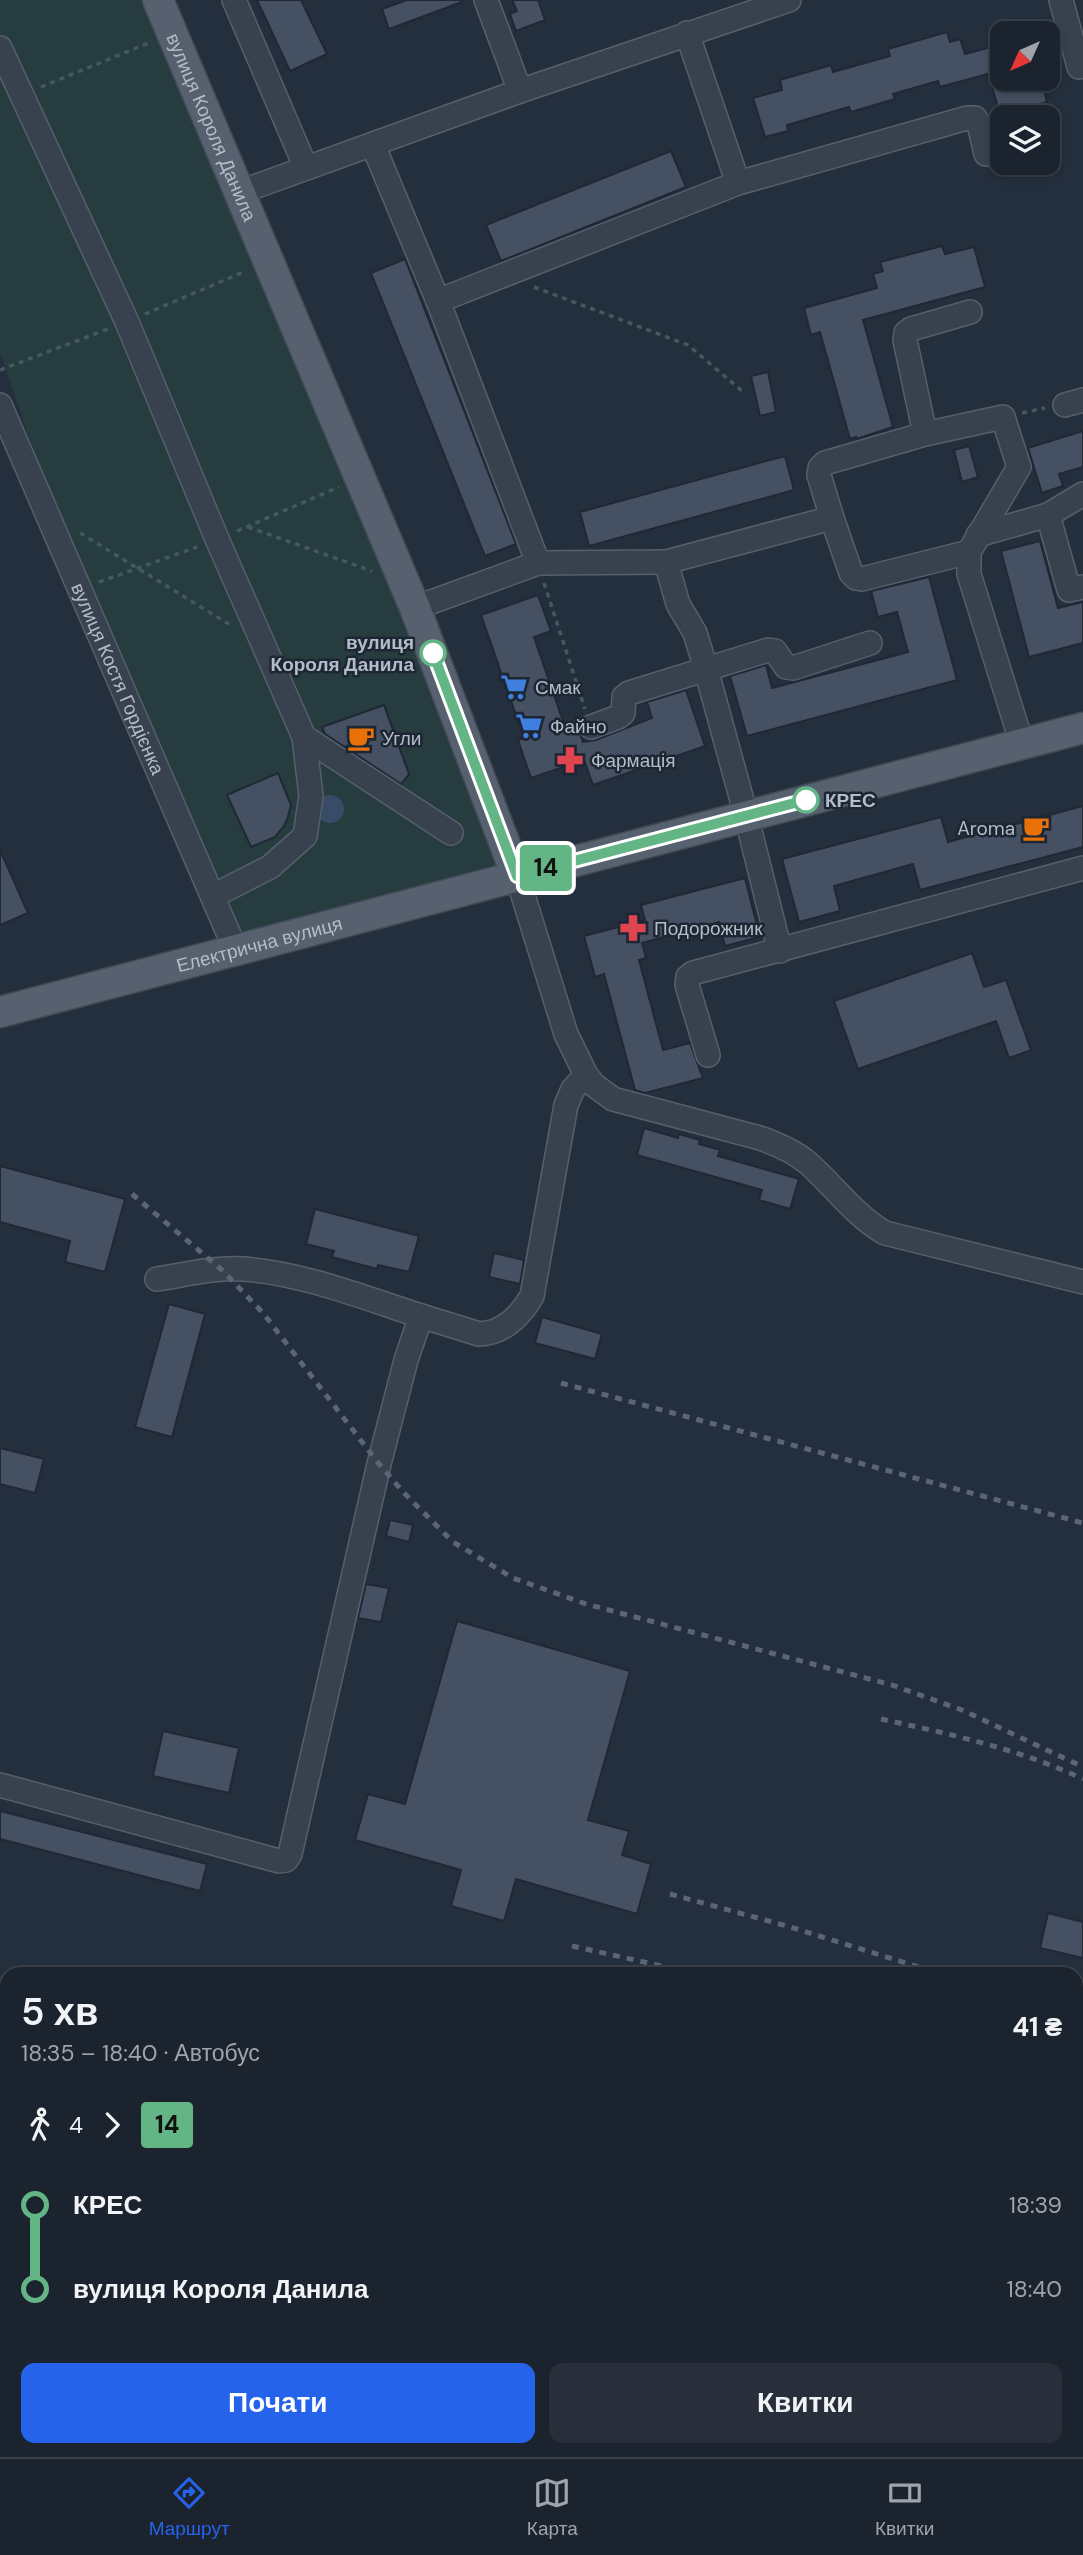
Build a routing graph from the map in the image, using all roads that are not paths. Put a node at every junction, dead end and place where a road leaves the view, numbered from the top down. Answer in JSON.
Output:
{"nodes":[{"id":1,"x":158,"y":0,"type":"edge"},
{"id":2,"x":234,"y":0,"type":"edge"},
{"id":3,"x":486,"y":0,"type":"edge"},
{"id":4,"x":789,"y":0,"type":"edge"},
{"id":5,"x":1061,"y":0,"type":"edge"},
{"id":6,"x":687,"y":33,"type":"junction"},
{"id":7,"x":0,"y":48,"type":"edge"},
{"id":8,"x":1082,"y":72,"type":"edge"},
{"id":9,"x":520,"y":91,"type":"junction"},
{"id":10,"x":373,"y":145,"type":"junction"},
{"id":11,"x":986,"y":154,"type":"dead end"},
{"id":12,"x":306,"y":168,"type":"junction"},
{"id":13,"x":738,"y":183,"type":"junction"},
{"id":14,"x":240,"y":192,"type":"junction"},
{"id":15,"x":438,"y":301,"type":"junction"},
{"id":16,"x":970,"y":312,"type":"dead end"},
{"id":17,"x":0,"y":405,"type":"edge"},
{"id":18,"x":925,"y":434,"type":"junction"},
{"id":19,"x":1083,"y":494,"type":"edge"},
{"id":20,"x":1048,"y":516,"type":"junction"},
{"id":21,"x":832,"y":517,"type":"junction"},
{"id":22,"x":974,"y":543,"type":"junction"},
{"id":23,"x":666,"y":562,"type":"junction"},
{"id":24,"x":538,"y":563,"type":"junction"},
{"id":25,"x":1083,"y":587,"type":"edge"},
{"id":26,"x":415,"y":608,"type":"junction"},
{"id":27,"x":870,"y":643,"type":"dead end"},
{"id":28,"x":706,"y":670,"type":"junction"},
{"id":29,"x":592,"y":727,"type":"road end"},
{"id":30,"x":1083,"y":728,"type":"edge"},
{"id":31,"x":304,"y":737,"type":"junction"},
{"id":32,"x":1022,"y":744,"type":"junction"},
{"id":33,"x":746,"y":816,"type":"junction"},
{"id":34,"x":450,"y":833,"type":"dead end"},
{"id":35,"x":1083,"y":868,"type":"edge"},
{"id":36,"x":517,"y":876,"type":"junction"},
{"id":37,"x":213,"y":896,"type":"junction"},
{"id":38,"x":236,"y":950,"type":"junction"},
{"id":39,"x":780,"y":951,"type":"junction"},
{"id":40,"x":0,"y":1012,"type":"edge"},
{"id":41,"x":708,"y":1055,"type":"dead end"},
{"id":42,"x":586,"y":1075,"type":"junction"},
{"id":43,"x":157,"y":1279,"type":"dead end"},
{"id":44,"x":1083,"y":1282,"type":"edge"},
{"id":45,"x":421,"y":1316,"type":"junction"},
{"id":46,"x":0,"y":1786,"type":"edge"}],
"edges":[{"from":1,"to":14,"type":"main road","name":"вулиця Короля Данила"},
{"from":2,"to":12,"type":"street"},
{"from":3,"to":9,"type":"street"},
{"from":4,"to":6,"type":"street"},
{"from":5,"to":8,"type":"street"},
{"from":6,"to":9,"type":"street"},
{"from":6,"to":13,"type":"street"},
{"from":7,"to":31,"type":"street"},
{"from":9,"to":10,"type":"street"},
{"from":10,"to":12,"type":"street"},
{"from":10,"to":15,"type":"street"},
{"from":11,"to":13,"type":"street"},
{"from":12,"to":14,"type":"street"},
{"from":13,"to":15,"type":"street"},
{"from":14,"to":26,"type":"main road","name":"вулиця Короля Данила"},
{"from":15,"to":24,"type":"street"},
{"from":16,"to":18,"type":"street"},
{"from":17,"to":37,"type":"street","name":"вулиця Костя Гордієнка"},
{"from":18,"to":21,"type":"street"},
{"from":18,"to":22,"type":"street"},
{"from":19,"to":20,"type":"street"},
{"from":20,"to":22,"type":"street"},
{"from":20,"to":25,"type":"street"},
{"from":21,"to":22,"type":"street"},
{"from":21,"to":23,"type":"street"},
{"from":22,"to":32,"type":"street"},
{"from":23,"to":24,"type":"street"},
{"from":23,"to":28,"type":"street"},
{"from":24,"to":26,"type":"street"},
{"from":26,"to":36,"type":"main road","name":"вулиця Короля Данила"},
{"from":27,"to":28,"type":"street"},
{"from":28,"to":29,"type":"street"},
{"from":28,"to":33,"type":"street"},
{"from":30,"to":32,"type":"main road","name":"Електрична вулиця"},
{"from":31,"to":34,"type":"street"},
{"from":31,"to":37,"type":"street"},
{"from":32,"to":33,"type":"main road","name":"Електрична вулиця"},
{"from":33,"to":36,"type":"main road","name":"Електрична вулиця"},
{"from":33,"to":39,"type":"street"},
{"from":35,"to":39,"type":"street"},
{"from":36,"to":38,"type":"main road","name":"Електрична вулиця"},
{"from":36,"to":42,"type":"street"},
{"from":37,"to":38,"type":"street","name":"вулиця Костя Гордієнка"},
{"from":38,"to":40,"type":"main road","name":"Електрична вулиця"},
{"from":39,"to":41,"type":"street"},
{"from":42,"to":44,"type":"street"},
{"from":42,"to":45,"type":"street"},
{"from":43,"to":45,"type":"street"},
{"from":45,"to":46,"type":"street"}]}
